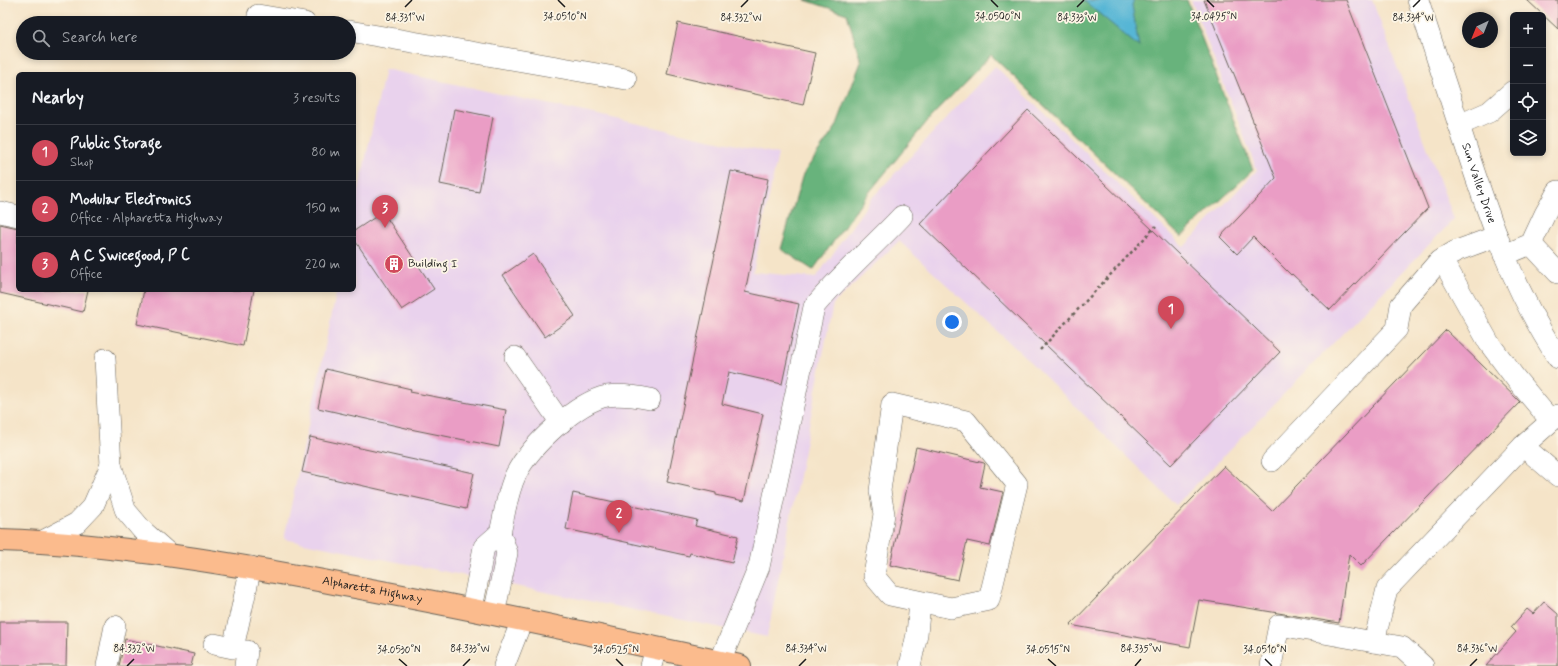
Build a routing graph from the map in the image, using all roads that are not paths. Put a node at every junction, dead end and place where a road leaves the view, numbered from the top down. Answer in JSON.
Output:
{"nodes":[{"id":1,"x":1418,"y":0,"type":"edge"},
{"id":2,"x":258,"y":15,"type":"dead end"},
{"id":3,"x":264,"y":16,"type":"edge"},
{"id":4,"x":356,"y":32,"type":"edge"},
{"id":5,"x":626,"y":79,"type":"dead end"},
{"id":6,"x":1510,"y":93,"type":"edge"},
{"id":7,"x":1459,"y":125,"type":"junction"},
{"id":8,"x":1558,"y":191,"type":"edge"},
{"id":9,"x":0,"y":212,"type":"edge"},
{"id":10,"x":16,"y":216,"type":"edge"},
{"id":11,"x":902,"y":216,"type":"dead end"},
{"id":12,"x":1551,"y":220,"type":"edge"},
{"id":13,"x":1531,"y":244,"type":"junction"},
{"id":14,"x":1501,"y":246,"type":"junction"},
{"id":15,"x":1442,"y":259,"type":"junction"},
{"id":16,"x":1558,"y":273,"type":"edge"},
{"id":17,"x":515,"y":356,"type":"dead end"},
{"id":18,"x":1558,"y":358,"type":"edge"},
{"id":19,"x":105,"y":359,"type":"dead end"},
{"id":20,"x":650,"y":399,"type":"dead end"},
{"id":21,"x":1555,"y":418,"type":"edge"},
{"id":22,"x":560,"y":423,"type":"junction"},
{"id":23,"x":1524,"y":446,"type":"junction"},
{"id":24,"x":1272,"y":461,"type":"dead end"},
{"id":25,"x":111,"y":465,"type":"junction"},
{"id":26,"x":1558,"y":476,"type":"edge"},
{"id":27,"x":500,"y":533,"type":"junction"},
{"id":28,"x":0,"y":540,"type":"edge"},
{"id":29,"x":41,"y":542,"type":"junction"},
{"id":30,"x":169,"y":554,"type":"junction"},
{"id":31,"x":251,"y":567,"type":"junction"},
{"id":32,"x":920,"y":602,"type":"junction"},
{"id":33,"x":472,"y":610,"type":"junction"},
{"id":34,"x":494,"y":614,"type":"junction"},
{"id":35,"x":522,"y":620,"type":"junction"},
{"id":36,"x":116,"y":626,"type":"dead end"},
{"id":37,"x":1374,"y":642,"type":"junction"},
{"id":38,"x":214,"y":644,"type":"dead end"},
{"id":39,"x":653,"y":657,"type":"edge"},
{"id":40,"x":730,"y":664,"type":"edge"},
{"id":41,"x":108,"y":666,"type":"edge"},
{"id":42,"x":504,"y":666,"type":"edge"},
{"id":43,"x":910,"y":666,"type":"edge"},
{"id":44,"x":1271,"y":666,"type":"edge"},
{"id":45,"x":1423,"y":666,"type":"edge"}],
"edges":[{"from":1,"to":7,"type":"street","name":"Sun Valley Drive"},
{"from":2,"to":3,"type":"street"},
{"from":4,"to":5,"type":"street"},
{"from":6,"to":7,"type":"street"},
{"from":7,"to":14,"type":"street","name":"Sun Valley Drive"},
{"from":8,"to":12,"type":"street"},
{"from":9,"to":10,"type":"street"},
{"from":11,"to":40,"type":"street"},
{"from":12,"to":13,"type":"street"},
{"from":13,"to":14,"type":"street"},
{"from":13,"to":16,"type":"street"},
{"from":14,"to":15,"type":"street"},
{"from":14,"to":18,"type":"street","name":"Sun Valley Drive"},
{"from":15,"to":21,"type":"street"},
{"from":15,"to":24,"type":"street"},
{"from":17,"to":22,"type":"street"},
{"from":19,"to":25,"type":"street"},
{"from":20,"to":22,"type":"street"},
{"from":21,"to":23,"type":"street"},
{"from":22,"to":27,"type":"street"},
{"from":23,"to":26,"type":"street"},
{"from":23,"to":37,"type":"street"},
{"from":25,"to":29,"type":"street"},
{"from":25,"to":30,"type":"street"},
{"from":27,"to":33,"type":"street"},
{"from":27,"to":34,"type":"street"},
{"from":28,"to":29,"type":"highway","name":"Alpharetta Highway"},
{"from":29,"to":30,"type":"highway","name":"Alpharetta Highway"},
{"from":30,"to":31,"type":"highway","name":"Alpharetta Highway"},
{"from":31,"to":33,"type":"highway","name":"Alpharetta Highway"},
{"from":31,"to":38,"type":"street"},
{"from":32,"to":32,"type":"street"},
{"from":32,"to":43,"type":"street"},
{"from":33,"to":34,"type":"highway","name":"Alpharetta Highway"},
{"from":34,"to":35,"type":"highway","name":"Alpharetta Highway"},
{"from":35,"to":39,"type":"highway","name":"Alpharetta Highway"},
{"from":35,"to":42,"type":"street"},
{"from":36,"to":41,"type":"street"},
{"from":37,"to":44,"type":"street"},
{"from":37,"to":45,"type":"street"},
{"from":39,"to":40,"type":"highway","name":"Alpharetta Highway"}]}
